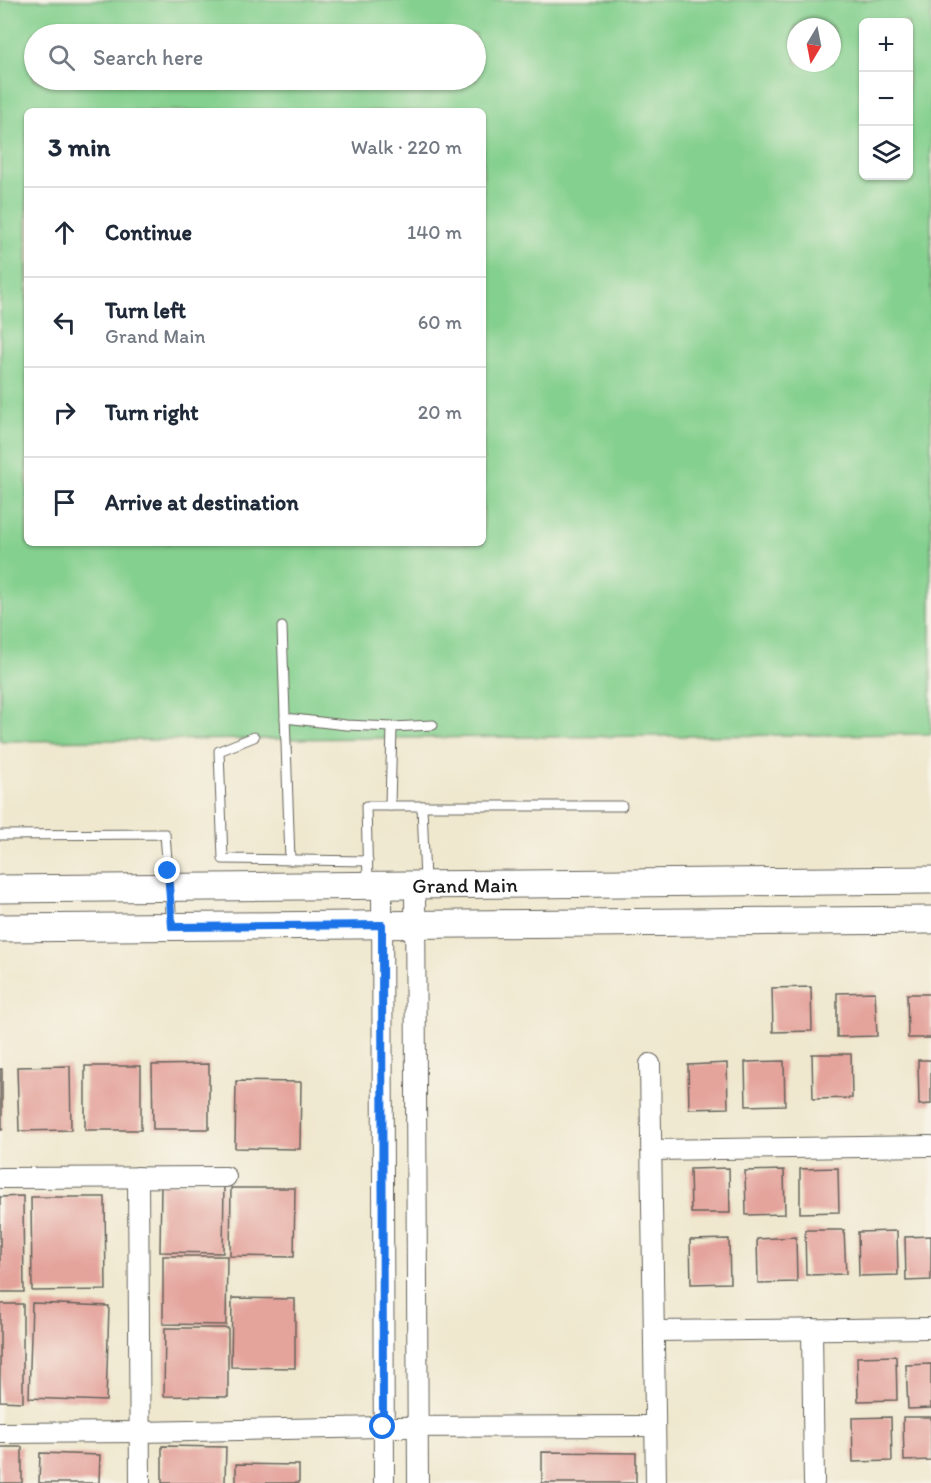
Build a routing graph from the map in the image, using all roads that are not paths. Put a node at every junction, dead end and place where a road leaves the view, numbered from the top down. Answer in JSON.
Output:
{"nodes":[{"id":1,"x":282,"y":627,"type":"dead end"},
{"id":2,"x":285,"y":718,"type":"junction"},
{"id":3,"x":433,"y":724,"type":"dead end"},
{"id":4,"x":392,"y":727,"type":"junction"},
{"id":5,"x":254,"y":737,"type":"dead end"},
{"id":6,"x":390,"y":806,"type":"junction"},
{"id":7,"x":422,"y":806,"type":"junction"},
{"id":8,"x":622,"y":806,"type":"dead end"},
{"id":9,"x":0,"y":835,"type":"edge"},
{"id":10,"x":290,"y":860,"type":"junction"},
{"id":11,"x":373,"y":877,"type":"junction"},
{"id":12,"x":931,"y":880,"type":"edge"},
{"id":13,"x":420,"y":886,"type":"junction"},
{"id":14,"x":169,"y":887,"type":"junction"},
{"id":15,"x":0,"y":889,"type":"edge"},
{"id":16,"x":931,"y":920,"type":"edge"},
{"id":17,"x":415,"y":924,"type":"junction"},
{"id":18,"x":382,"y":925,"type":"junction"},
{"id":19,"x":172,"y":927,"type":"junction"},
{"id":20,"x":0,"y":928,"type":"edge"},
{"id":21,"x":382,"y":1050,"type":"junction"},
{"id":22,"x":416,"y":1050,"type":"junction"},
{"id":23,"x":650,"y":1064,"type":"dead end"},
{"id":24,"x":931,"y":1146,"type":"edge"},
{"id":25,"x":652,"y":1150,"type":"junction"},
{"id":26,"x":138,"y":1177,"type":"junction"},
{"id":27,"x":226,"y":1177,"type":"dead end"},
{"id":28,"x":0,"y":1178,"type":"edge"},
{"id":29,"x":931,"y":1328,"type":"edge"},
{"id":30,"x":812,"y":1329,"type":"junction"},
{"id":31,"x":654,"y":1331,"type":"junction"},
{"id":32,"x":655,"y":1426,"type":"junction"},
{"id":33,"x":383,"y":1427,"type":"junction"},
{"id":34,"x":418,"y":1427,"type":"junction"},
{"id":35,"x":140,"y":1432,"type":"junction"},
{"id":36,"x":0,"y":1433,"type":"edge"},
{"id":37,"x":140,"y":1483,"type":"edge"},
{"id":38,"x":384,"y":1483,"type":"edge"},
{"id":39,"x":418,"y":1483,"type":"edge"},
{"id":40,"x":656,"y":1483,"type":"edge"},
{"id":41,"x":814,"y":1483,"type":"edge"}],
"edges":[{"from":1,"to":2,"type":"lane"},
{"from":2,"to":4,"type":"lane"},
{"from":2,"to":10,"type":"lane"},
{"from":3,"to":4,"type":"lane"},
{"from":4,"to":6,"type":"lane"},
{"from":5,"to":10,"type":"lane"},
{"from":6,"to":7,"type":"lane"},
{"from":6,"to":11,"type":"lane"},
{"from":7,"to":8,"type":"lane"},
{"from":7,"to":13,"type":"lane"},
{"from":9,"to":14,"type":"lane"},
{"from":10,"to":11,"type":"lane"},
{"from":11,"to":13,"type":"street","name":"Grand Main"},
{"from":11,"to":14,"type":"street","name":"Grand Main"},
{"from":11,"to":18,"type":"street"},
{"from":12,"to":13,"type":"street","name":"Grand Main"},
{"from":13,"to":17,"type":"street"},
{"from":14,"to":15,"type":"street","name":"Grand Main"},
{"from":14,"to":19,"type":"lane"},
{"from":16,"to":17,"type":"street","name":"Grand Main"},
{"from":17,"to":18,"type":"street","name":"Grand Main"},
{"from":17,"to":22,"type":"street"},
{"from":18,"to":19,"type":"street","name":"Grand Main"},
{"from":18,"to":21,"type":"street"},
{"from":19,"to":20,"type":"street","name":"Grand Main"},
{"from":21,"to":22,"type":"street"},
{"from":21,"to":33,"type":"street"},
{"from":22,"to":34,"type":"street"},
{"from":23,"to":25,"type":"street"},
{"from":24,"to":25,"type":"street"},
{"from":25,"to":31,"type":"street"},
{"from":26,"to":27,"type":"street"},
{"from":26,"to":28,"type":"street"},
{"from":26,"to":35,"type":"street"},
{"from":29,"to":30,"type":"street"},
{"from":30,"to":31,"type":"street"},
{"from":30,"to":41,"type":"street"},
{"from":31,"to":32,"type":"street"},
{"from":32,"to":34,"type":"street"},
{"from":32,"to":40,"type":"street"},
{"from":33,"to":34,"type":"street"},
{"from":33,"to":35,"type":"street"},
{"from":33,"to":38,"type":"street"},
{"from":34,"to":39,"type":"street"},
{"from":35,"to":36,"type":"street"},
{"from":35,"to":37,"type":"street"}]}
